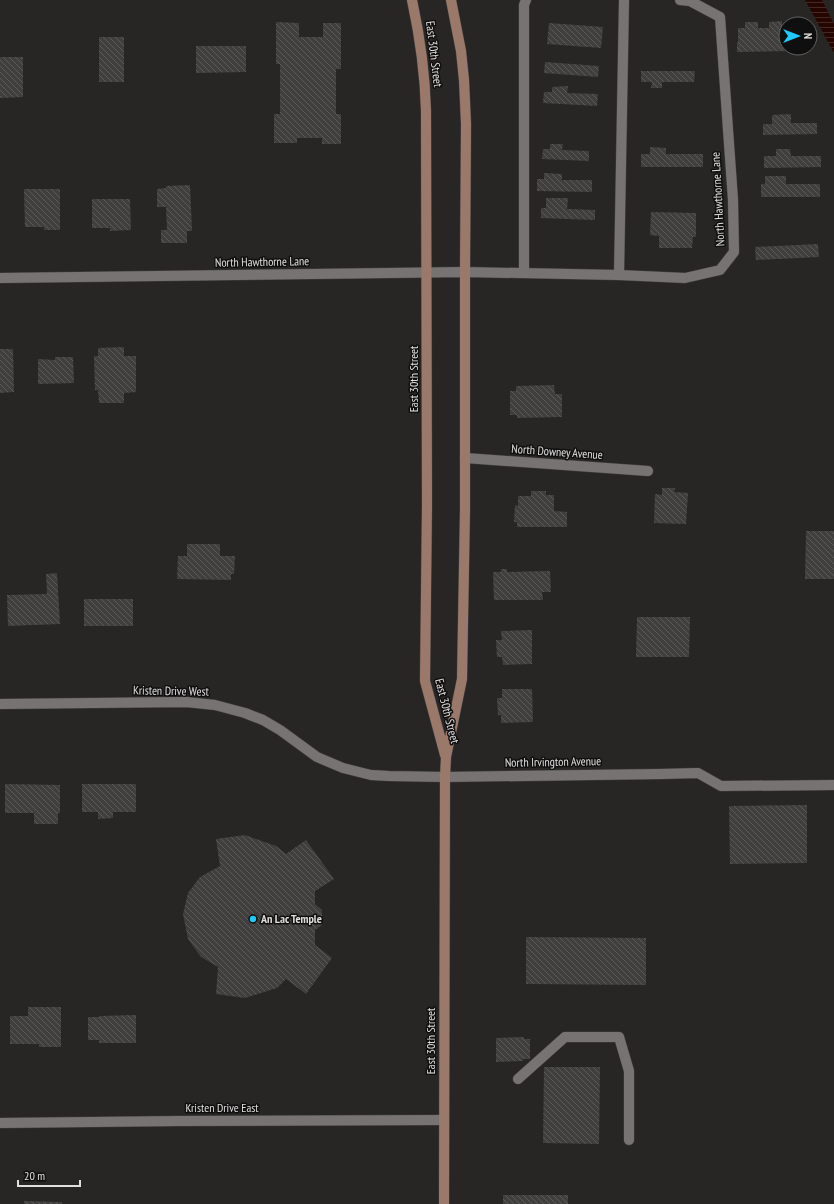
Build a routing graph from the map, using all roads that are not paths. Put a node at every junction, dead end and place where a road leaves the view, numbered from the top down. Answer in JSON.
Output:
{"nodes":[{"id":1,"x":412,"y":0,"type":"edge"},
{"id":2,"x":451,"y":0,"type":"edge"},
{"id":3,"x":526,"y":0,"type":"edge"},
{"id":4,"x":624,"y":0,"type":"edge"},
{"id":5,"x":680,"y":0,"type":"edge"},
{"id":6,"x":464,"y":272,"type":"junction"},
{"id":7,"x":427,"y":273,"type":"junction"},
{"id":8,"x":524,"y":273,"type":"junction"},
{"id":9,"x":619,"y":275,"type":"junction"},
{"id":10,"x":0,"y":278,"type":"edge"},
{"id":11,"x":464,"y":458,"type":"junction"},
{"id":12,"x":648,"y":471,"type":"dead end"},
{"id":13,"x":0,"y":704,"type":"edge"},
{"id":14,"x":446,"y":757,"type":"junction"},
{"id":15,"x":445,"y":777,"type":"junction"},
{"id":16,"x":834,"y":785,"type":"edge"},
{"id":17,"x":518,"y":1079,"type":"dead end"},
{"id":18,"x":444,"y":1120,"type":"junction"},
{"id":19,"x":0,"y":1123,"type":"edge"},
{"id":20,"x":629,"y":1140,"type":"dead end"},
{"id":21,"x":444,"y":1204,"type":"edge"}],
"edges":[{"from":1,"to":7,"type":"main road","name":"East 30th Street"},
{"from":2,"to":6,"type":"main road","name":"East 30th Street"},
{"from":3,"to":8,"type":"street"},
{"from":4,"to":9,"type":"street"},
{"from":5,"to":9,"type":"street","name":"North Hawthorne Lane"},
{"from":6,"to":7,"type":"street","name":"North Hawthorne Lane"},
{"from":6,"to":8,"type":"street","name":"North Hawthorne Lane"},
{"from":6,"to":11,"type":"main road","name":"East 30th Street"},
{"from":7,"to":10,"type":"street","name":"North Hawthorne Lane"},
{"from":7,"to":14,"type":"main road","name":"East 30th Street"},
{"from":8,"to":9,"type":"street","name":"North Hawthorne Lane"},
{"from":11,"to":12,"type":"street","name":"North Downey Avenue"},
{"from":11,"to":14,"type":"main road","name":"East 30th Street"},
{"from":13,"to":15,"type":"street","name":"Kristen Drive West"},
{"from":14,"to":15,"type":"main road","name":"East 30th Street"},
{"from":15,"to":16,"type":"street","name":"North Irvington Avenue"},
{"from":15,"to":18,"type":"main road","name":"East 30th Street"},
{"from":17,"to":20,"type":"street"},
{"from":18,"to":19,"type":"street","name":"Kristen Drive East"},
{"from":18,"to":21,"type":"main road","name":"East 30th Street"}]}
